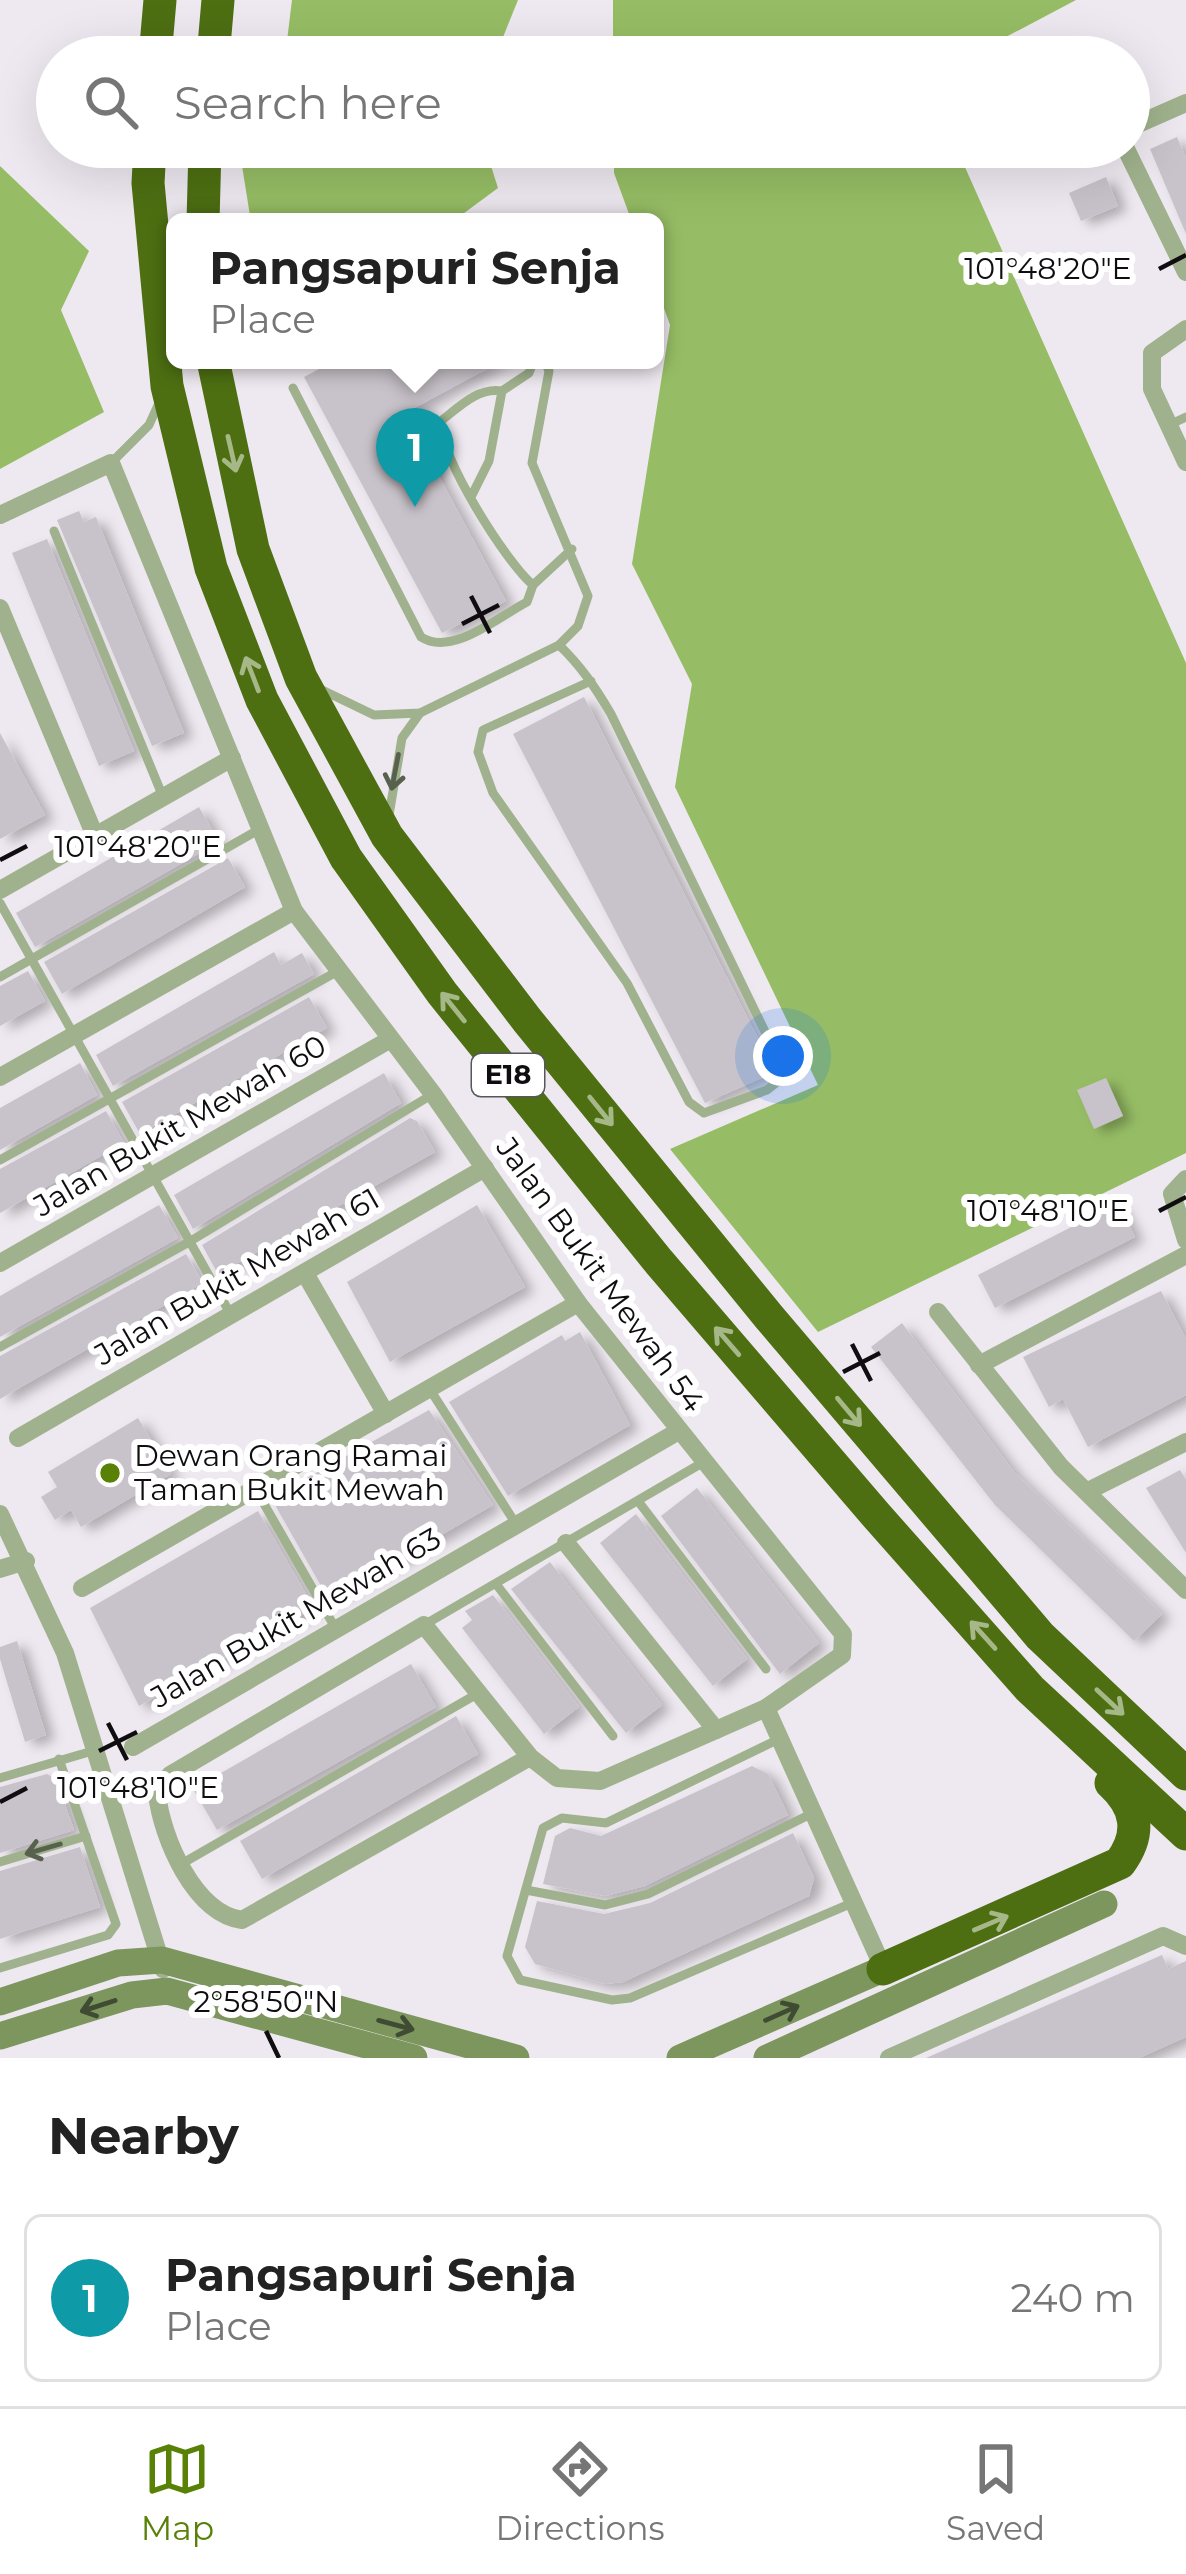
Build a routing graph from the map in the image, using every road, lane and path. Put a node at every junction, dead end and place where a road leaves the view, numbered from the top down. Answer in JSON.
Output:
{"nodes":[{"id":1,"x":160,"y":0,"type":"edge"},
{"id":2,"x":218,"y":0,"type":"edge"},
{"id":3,"x":157,"y":36,"type":"edge"},
{"id":4,"x":215,"y":36,"type":"edge"},
{"id":5,"x":1186,"y":104,"type":"edge"},
{"id":6,"x":1150,"y":119,"type":"edge"},
{"id":7,"x":149,"y":168,"type":"edge"},
{"id":8,"x":204,"y":168,"type":"edge"},
{"id":9,"x":1135,"y":168,"type":"edge"},
{"id":10,"x":203,"y":213,"type":"edge"},
{"id":11,"x":1186,"y":272,"type":"edge"},
{"id":12,"x":1186,"y":329,"type":"edge"},
{"id":13,"x":215,"y":369,"type":"edge"},
{"id":14,"x":531,"y":369,"type":"edge"},
{"id":15,"x":548,"y":369,"type":"edge"},
{"id":16,"x":167,"y":386,"type":"junction"},
{"id":17,"x":293,"y":388,"type":"dead end"},
{"id":18,"x":502,"y":391,"type":"junction"},
{"id":19,"x":1178,"y":421,"type":"edge"},
{"id":20,"x":1186,"y":462,"type":"edge"},
{"id":21,"x":111,"y":463,"type":"junction"},
{"id":22,"x":472,"y":495,"type":"junction"},
{"id":23,"x":0,"y":515,"type":"edge"},
{"id":24,"x":54,"y":531,"type":"dead end"},
{"id":25,"x":572,"y":549,"type":"junction"},
{"id":26,"x":533,"y":585,"type":"junction"},
{"id":27,"x":0,"y":608,"type":"edge"},
{"id":28,"x":559,"y":645,"type":"junction"},
{"id":29,"x":301,"y":677,"type":"junction"},
{"id":30,"x":591,"y":681,"type":"junction"},
{"id":31,"x":420,"y":713,"type":"junction"},
{"id":32,"x":232,"y":758,"type":"junction"},
{"id":33,"x":163,"y":797,"type":"junction"},
{"id":34,"x":260,"y":829,"type":"junction"},
{"id":35,"x":95,"y":836,"type":"junction"},
{"id":36,"x":387,"y":836,"type":"junction"},
{"id":37,"x":0,"y":890,"type":"edge"},
{"id":38,"x":0,"y":903,"type":"edge"},
{"id":39,"x":294,"y":910,"type":"junction"},
{"id":40,"x":32,"y":959,"type":"junction"},
{"id":41,"x":338,"y":970,"type":"junction"},
{"id":42,"x":0,"y":977,"type":"edge"},
{"id":43,"x":75,"y":1033,"type":"junction"},
{"id":44,"x":389,"y":1040,"type":"junction"},
{"id":45,"x":0,"y":1076,"type":"edge"},
{"id":46,"x":433,"y":1094,"type":"junction"},
{"id":47,"x":112,"y":1099,"type":"junction"},
{"id":48,"x":0,"y":1160,"type":"edge"},
{"id":49,"x":484,"y":1168,"type":"junction"},
{"id":50,"x":154,"y":1176,"type":"junction"},
{"id":51,"x":1186,"y":1178,"type":"edge"},
{"id":52,"x":1186,"y":1240,"type":"edge"},
{"id":53,"x":189,"y":1242,"type":"junction"},
{"id":54,"x":1186,"y":1255,"type":"edge"},
{"id":55,"x":0,"y":1263,"type":"edge"},
{"id":56,"x":306,"y":1275,"type":"junction"},
{"id":57,"x":578,"y":1303,"type":"junction"},
{"id":58,"x":938,"y":1312,"type":"dead end"},
{"id":59,"x":231,"y":1315,"type":"junction"},
{"id":60,"x":0,"y":1346,"type":"edge"},
{"id":61,"x":979,"y":1365,"type":"junction"},
{"id":62,"x":429,"y":1388,"type":"junction"},
{"id":63,"x":386,"y":1414,"type":"junction"},
{"id":64,"x":677,"y":1432,"type":"junction"},
{"id":65,"x":18,"y":1438,"type":"dead end"},
{"id":66,"x":1186,"y":1442,"type":"edge"},
{"id":67,"x":702,"y":1463,"type":"junction"},
{"id":68,"x":255,"y":1489,"type":"junction"},
{"id":69,"x":1088,"y":1492,"type":"junction"},
{"id":70,"x":638,"y":1501,"type":"junction"},
{"id":71,"x":0,"y":1514,"type":"edge"},
{"id":72,"x":516,"y":1524,"type":"junction"},
{"id":73,"x":566,"y":1543,"type":"junction"},
{"id":74,"x":26,"y":1561,"type":"junction"},
{"id":75,"x":0,"y":1569,"type":"edge"},
{"id":76,"x":496,"y":1584,"type":"junction"},
{"id":77,"x":82,"y":1588,"type":"dead end"},
{"id":78,"x":1186,"y":1590,"type":"edge"},
{"id":79,"x":424,"y":1625,"type":"junction"},
{"id":80,"x":337,"y":1631,"type":"junction"},
{"id":81,"x":766,"y":1669,"type":"dead end"},
{"id":82,"x":1030,"y":1689,"type":"junction"},
{"id":83,"x":477,"y":1694,"type":"junction"},
{"id":84,"x":766,"y":1708,"type":"junction"},
{"id":85,"x":716,"y":1730,"type":"junction"},
{"id":86,"x":613,"y":1736,"type":"dead end"},
{"id":87,"x":779,"y":1739,"type":"junction"},
{"id":88,"x":133,"y":1747,"type":"dead end"},
{"id":89,"x":96,"y":1750,"type":"junction"},
{"id":90,"x":530,"y":1757,"type":"junction"},
{"id":91,"x":59,"y":1760,"type":"junction"},
{"id":92,"x":1186,"y":1774,"type":"edge"},
{"id":93,"x":0,"y":1778,"type":"edge"},
{"id":94,"x":813,"y":1814,"type":"junction"},
{"id":95,"x":1186,"y":1834,"type":"edge"},
{"id":96,"x":86,"y":1836,"type":"junction"},
{"id":97,"x":0,"y":1862,"type":"edge"},
{"id":98,"x":183,"y":1863,"type":"junction"},
{"id":99,"x":526,"y":1890,"type":"junction"},
{"id":100,"x":852,"y":1903,"type":"junction"},
{"id":101,"x":1104,"y":1904,"type":"dead end"},
{"id":102,"x":1186,"y":1946,"type":"edge"},
{"id":103,"x":162,"y":1960,"type":"junction"},
{"id":104,"x":0,"y":1968,"type":"edge"},
{"id":105,"x":890,"y":1984,"type":"junction"},
{"id":106,"x":167,"y":1991,"type":"junction"},
{"id":107,"x":0,"y":2002,"type":"edge"},
{"id":108,"x":0,"y":2036,"type":"edge"},
{"id":109,"x":931,"y":2049,"type":"edge"},
{"id":110,"x":414,"y":2058,"type":"edge"},
{"id":111,"x":516,"y":2058,"type":"edge"},
{"id":112,"x":680,"y":2058,"type":"edge"},
{"id":113,"x":767,"y":2058,"type":"edge"},
{"id":114,"x":889,"y":2058,"type":"edge"}],
"edges":[{"from":1,"to":3,"type":"highway"},
{"from":2,"to":4,"type":"highway"},
{"from":5,"to":6,"type":"street"},
{"from":7,"to":16,"type":"highway","number":"E18"},
{"from":8,"to":10,"type":"highway"},
{"from":9,"to":11,"type":"street"},
{"from":12,"to":19,"type":"street"},
{"from":13,"to":29,"type":"highway","number":"E18","one_way":true},
{"from":14,"to":18,"type":"lane"},
{"from":15,"to":25,"type":"lane"},
{"from":16,"to":21,"type":"lane"},
{"from":82,"to":16,"type":"highway","number":"E18","one_way":true},
{"from":17,"to":26,"type":"lane"},
{"from":18,"to":22,"type":"lane"},
{"from":18,"to":22,"type":"lane"},
{"from":19,"to":20,"type":"street"},
{"from":21,"to":23,"type":"street"},
{"from":21,"to":32,"type":"street","name":"Jalan Bukit Mewah 54"},
{"from":22,"to":26,"type":"lane"},
{"from":24,"to":33,"type":"lane"},
{"from":25,"to":26,"type":"lane"},
{"from":25,"to":28,"type":"lane"},
{"from":27,"to":35,"type":"street"},
{"from":28,"to":30,"type":"lane"},
{"from":28,"to":31,"type":"lane"},
{"from":29,"to":31,"type":"lane"},
{"from":29,"to":36,"type":"highway","number":"E18"},
{"from":30,"to":30,"type":"lane"},
{"from":31,"to":36,"type":"lane","one_way":true},
{"from":32,"to":33,"type":"street"},
{"from":32,"to":34,"type":"street","name":"Jalan Bukit Mewah 54"},
{"from":33,"to":35,"type":"street"},
{"from":34,"to":39,"type":"street","name":"Jalan Bukit Mewah 54"},
{"from":34,"to":40,"type":"lane"},
{"from":35,"to":37,"type":"street"},
{"from":36,"to":92,"type":"highway","number":"E18","one_way":true},
{"from":38,"to":40,"type":"lane"},
{"from":39,"to":41,"type":"street","name":"Jalan Bukit Mewah 54"},
{"from":39,"to":43,"type":"street"},
{"from":40,"to":42,"type":"lane"},
{"from":40,"to":43,"type":"lane"},
{"from":41,"to":44,"type":"street","name":"Jalan Bukit Mewah 54"},
{"from":41,"to":47,"type":"lane"},
{"from":43,"to":45,"type":"street"},
{"from":43,"to":47,"type":"lane"},
{"from":44,"to":46,"type":"street","name":"Jalan Bukit Mewah 54"},
{"from":44,"to":50,"type":"street","name":"Jalan Bukit Mewah 60"},
{"from":46,"to":49,"type":"street","name":"Jalan Bukit Mewah 54"},
{"from":46,"to":53,"type":"lane"},
{"from":47,"to":48,"type":"lane"},
{"from":47,"to":50,"type":"lane"},
{"from":49,"to":56,"type":"street","name":"Jalan Bukit Mewah 61"},
{"from":49,"to":57,"type":"street","name":"Jalan Bukit Mewah 54"},
{"from":50,"to":53,"type":"lane"},
{"from":50,"to":55,"type":"street","name":"Jalan Bukit Mewah 60"},
{"from":51,"to":52,"type":"street"},
{"from":53,"to":59,"type":"lane"},
{"from":53,"to":60,"type":"lane"},
{"from":54,"to":61,"type":"street"},
{"from":56,"to":59,"type":"street","name":"Jalan Bukit Mewah 61"},
{"from":56,"to":63,"type":"street"},
{"from":57,"to":62,"type":"street"},
{"from":57,"to":64,"type":"street","name":"Jalan Bukit Mewah 54"},
{"from":58,"to":61,"type":"street"},
{"from":59,"to":65,"type":"street","name":"Jalan Bukit Mewah 61"},
{"from":61,"to":69,"type":"street"},
{"from":62,"to":63,"type":"street"},
{"from":62,"to":72,"type":"lane"},
{"from":63,"to":68,"type":"street"},
{"from":64,"to":67,"type":"street","name":"Jalan Bukit Mewah 54"},
{"from":64,"to":72,"type":"street","name":"Jalan Bukit Mewah 63"},
{"from":66,"to":69,"type":"street"},
{"from":67,"to":70,"type":"lane"},
{"from":67,"to":84,"type":"street","name":"Jalan Bukit Mewah 54"},
{"from":68,"to":77,"type":"street"},
{"from":68,"to":80,"type":"lane"},
{"from":69,"to":78,"type":"street"},
{"from":70,"to":73,"type":"lane"},
{"from":70,"to":81,"type":"lane"},
{"from":71,"to":74,"type":"street"},
{"from":72,"to":80,"type":"street","name":"Jalan Bukit Mewah 63"},
{"from":73,"to":76,"type":"lane"},
{"from":73,"to":85,"type":"street"},
{"from":74,"to":75,"type":"street"},
{"from":74,"to":89,"type":"street"},
{"from":76,"to":79,"type":"lane"},
{"from":76,"to":86,"type":"lane"},
{"from":79,"to":83,"type":"street"},
{"from":79,"to":98,"type":"street"},
{"from":80,"to":88,"type":"street","name":"Jalan Bukit Mewah 63"},
{"from":82,"to":95,"type":"highway","number":"E18"},
{"from":105,"to":82,"type":"highway","one_way":true},
{"from":83,"to":90,"type":"street"},
{"from":83,"to":98,"type":"lane"},
{"from":84,"to":85,"type":"street"},
{"from":84,"to":87,"type":"street"},
{"from":85,"to":90,"type":"street"},
{"from":87,"to":94,"type":"street"},
{"from":87,"to":99,"type":"lane"},
{"from":89,"to":91,"type":"lane"},
{"from":89,"to":103,"type":"street"},
{"from":90,"to":98,"type":"street"},
{"from":91,"to":93,"type":"lane"},
{"from":91,"to":96,"type":"lane"},
{"from":94,"to":99,"type":"lane"},
{"from":94,"to":100,"type":"street"},
{"from":96,"to":97,"type":"lane","one_way":true},
{"from":96,"to":104,"type":"lane"},
{"from":99,"to":100,"type":"lane"},
{"from":100,"to":105,"type":"street"},
{"from":101,"to":105,"type":"street"},
{"from":102,"to":109,"type":"street"},
{"from":103,"to":106,"type":"street"},
{"from":103,"to":107,"type":"street"},
{"from":103,"to":111,"type":"street","one_way":true},
{"from":112,"to":105,"type":"street","one_way":true},
{"from":105,"to":113,"type":"street"},
{"from":106,"to":108,"type":"street","one_way":true},
{"from":106,"to":110,"type":"street"},
{"from":109,"to":114,"type":"street"}]}
